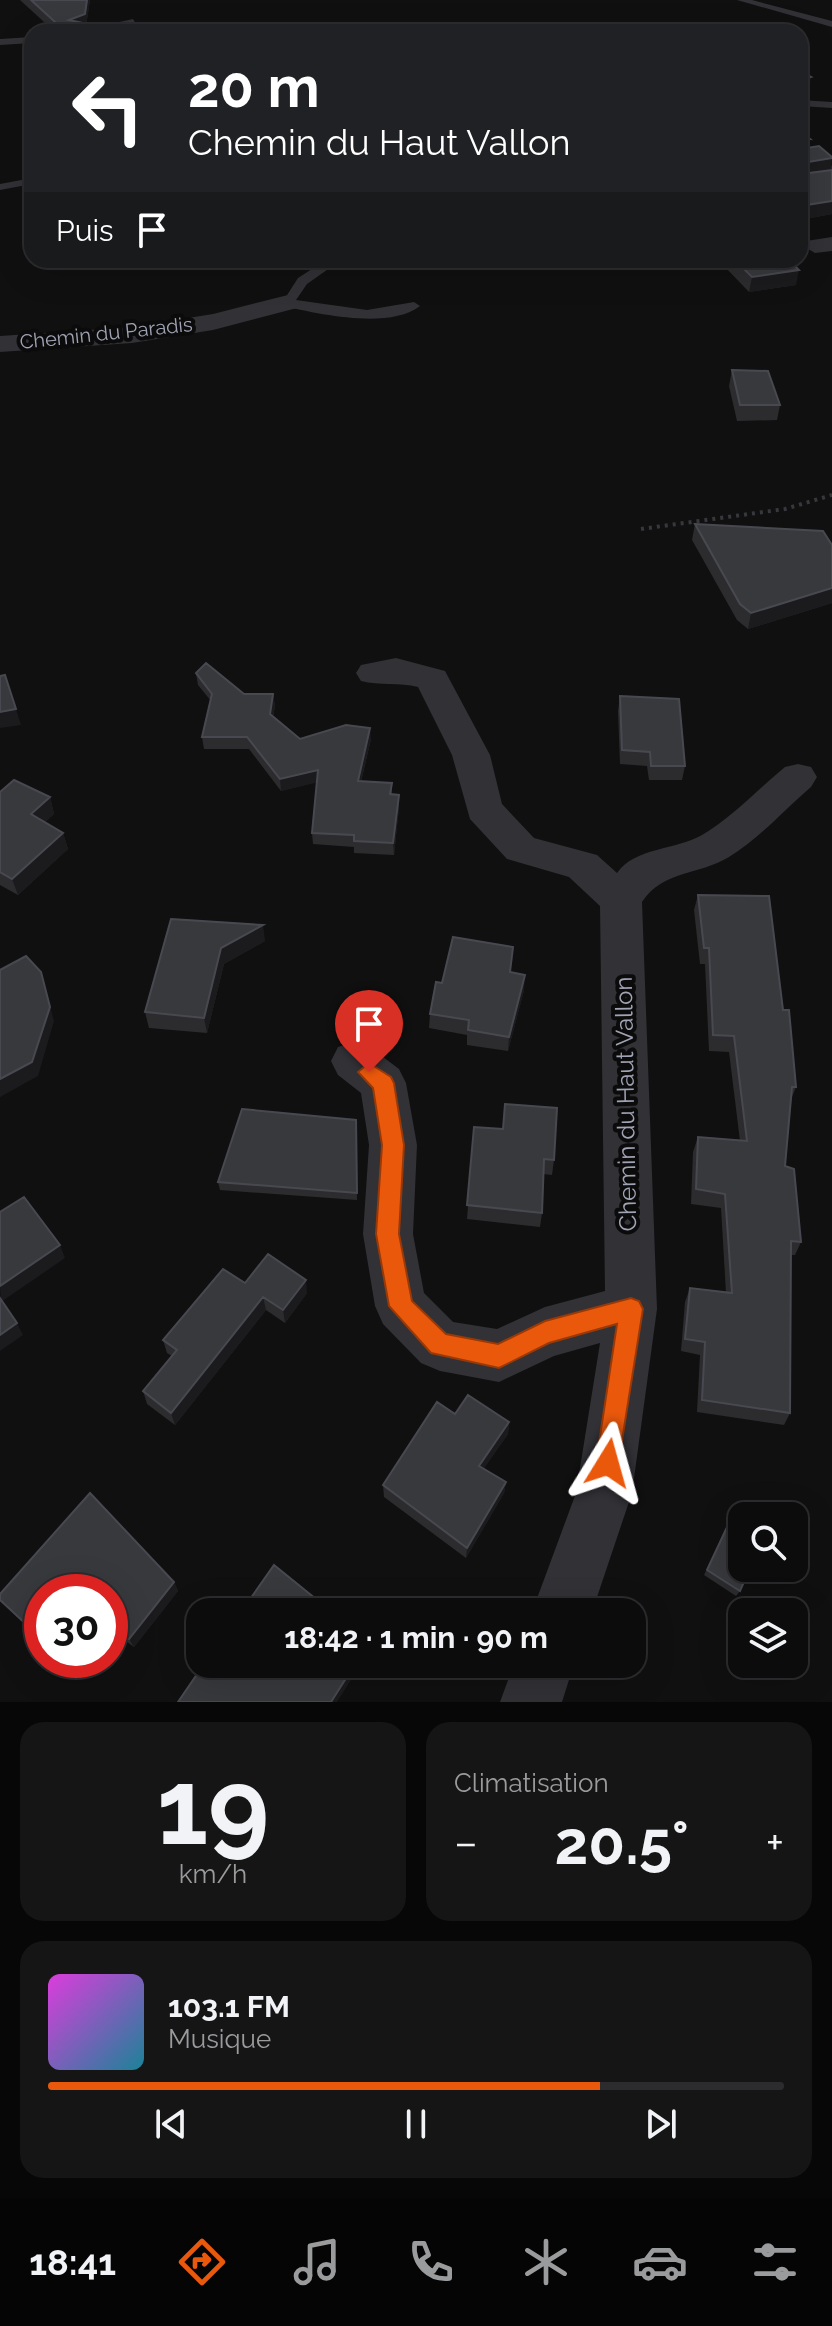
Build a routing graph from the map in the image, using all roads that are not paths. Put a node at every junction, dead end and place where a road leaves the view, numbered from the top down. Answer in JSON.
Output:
{"nodes":[{"id":1,"x":742,"y":0,"type":"edge"},
{"id":2,"x":133,"y":22,"type":"dead end"},
{"id":3,"x":122,"y":24,"type":"edge"},
{"id":4,"x":832,"y":24,"type":"edge"},
{"id":5,"x":24,"y":40,"type":"edge"},
{"id":6,"x":0,"y":42,"type":"edge"},
{"id":7,"x":808,"y":104,"type":"edge"},
{"id":8,"x":832,"y":105,"type":"edge"},
{"id":9,"x":24,"y":182,"type":"edge"},
{"id":10,"x":0,"y":187,"type":"edge"},
{"id":11,"x":322,"y":268,"type":"edge"},
{"id":12,"x":288,"y":303,"type":"junction"},
{"id":13,"x":414,"y":306,"type":"dead end"},
{"id":14,"x":0,"y":344,"type":"edge"},
{"id":15,"x":374,"y":673,"type":"dead end"},
{"id":16,"x":798,"y":777,"type":"dead end"},
{"id":17,"x":621,"y":900,"type":"junction"},
{"id":18,"x":354,"y":1061,"type":"dead end"},
{"id":19,"x":631,"y":1309,"type":"junction"},
{"id":20,"x":567,"y":1598,"type":"edge"},
{"id":21,"x":539,"y":1678,"type":"edge"},
{"id":22,"x":531,"y":1702,"type":"edge"}],
"edges":[{"from":1,"to":4,"type":"lane"},
{"from":2,"to":3,"type":"lane"},
{"from":5,"to":6,"type":"lane"},
{"from":7,"to":8,"type":"lane"},
{"from":9,"to":10,"type":"lane"},
{"from":11,"to":12,"type":"lane"},
{"from":12,"to":13,"type":"lane"},
{"from":12,"to":14,"type":"street","name":"Chemin du Paradis"},
{"from":15,"to":17,"type":"street"},
{"from":16,"to":17,"type":"street"},
{"from":17,"to":19,"type":"street","name":"Chemin du Haut Vallon"},
{"from":18,"to":19,"type":"street"},
{"from":19,"to":20,"type":"street","name":"Chemin du Haut Vallon"},
{"from":21,"to":22,"type":"street"}]}
